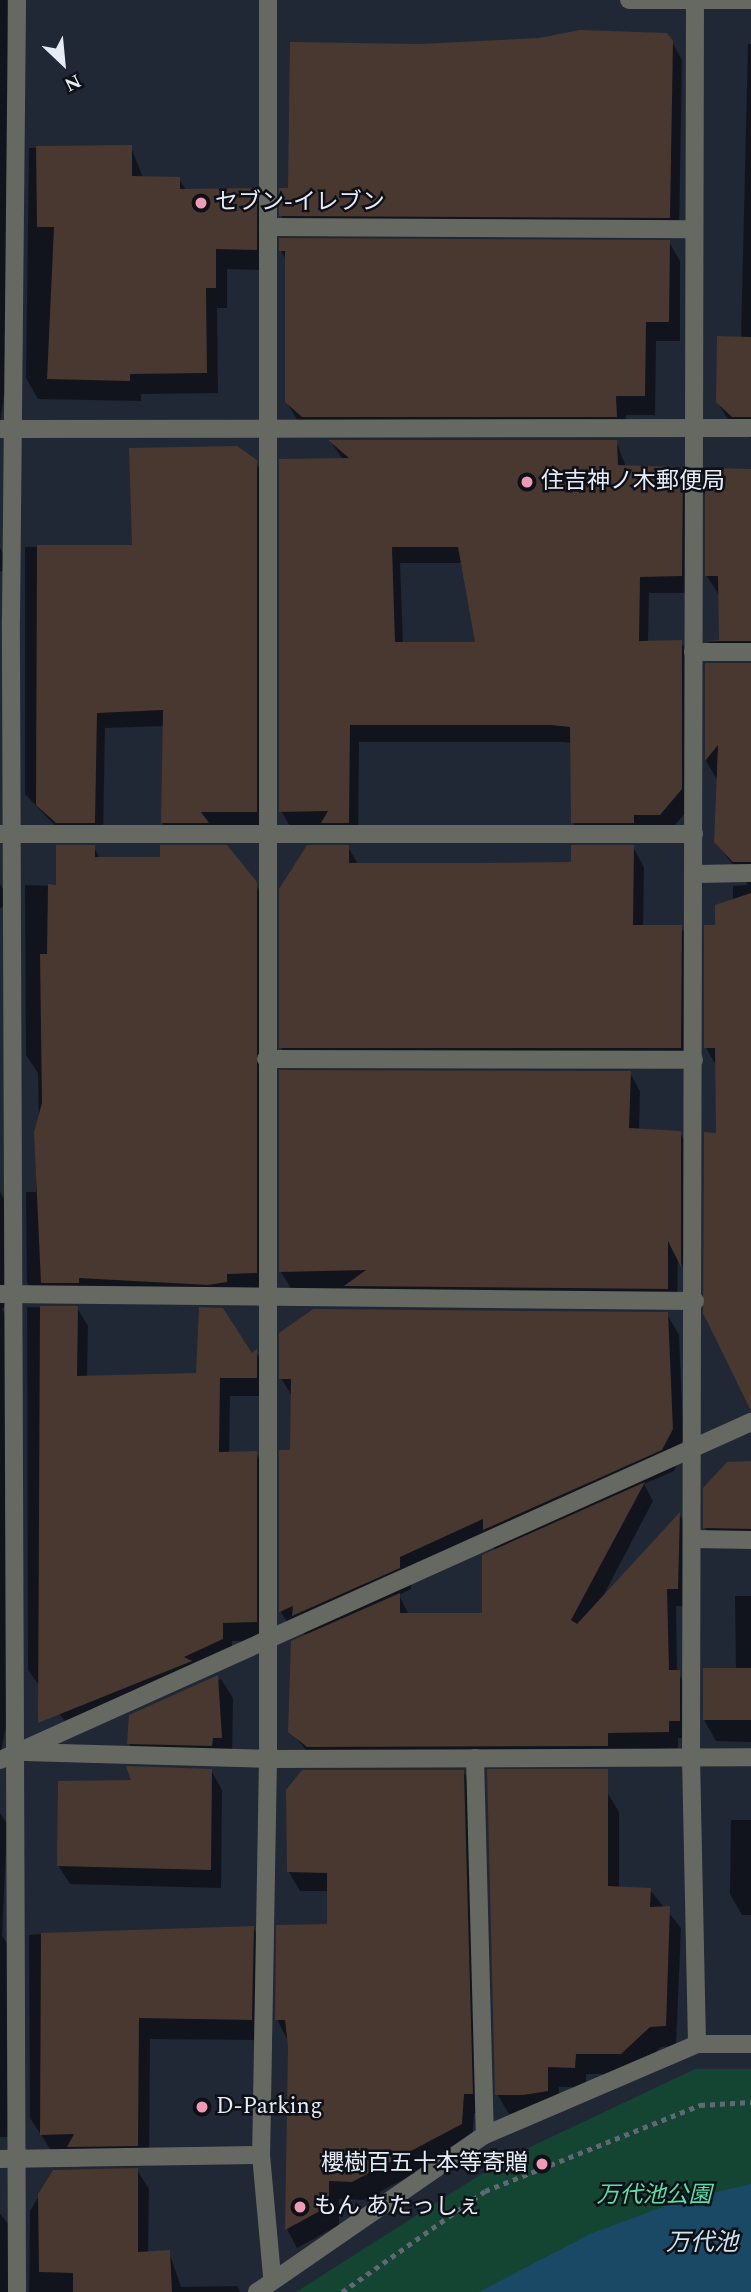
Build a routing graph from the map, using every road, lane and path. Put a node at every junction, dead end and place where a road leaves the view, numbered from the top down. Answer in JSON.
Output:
{"nodes":[{"id":1,"x":17,"y":0,"type":"edge"},
{"id":2,"x":268,"y":0,"type":"edge"},
{"id":3,"x":629,"y":0,"type":"edge"},
{"id":4,"x":695,"y":0,"type":"edge"},
{"id":5,"x":751,"y":0,"type":"edge"},
{"id":6,"x":8,"y":217,"type":"edge"},
{"id":7,"x":270,"y":226,"type":"junction"},
{"id":8,"x":693,"y":229,"type":"junction"},
{"id":9,"x":270,"y":428,"type":"junction"},
{"id":10,"x":691,"y":428,"type":"junction"},
{"id":11,"x":751,"y":428,"type":"edge"},
{"id":12,"x":7,"y":429,"type":"edge"},
{"id":13,"x":6,"y":618,"type":"edge"},
{"id":14,"x":692,"y":652,"type":"junction"},
{"id":15,"x":751,"y":652,"type":"edge"},
{"id":16,"x":6,"y":834,"type":"edge"},
{"id":17,"x":694,"y":834,"type":"junction"},
{"id":18,"x":268,"y":836,"type":"junction"},
{"id":19,"x":751,"y":873,"type":"edge"},
{"id":20,"x":694,"y":874,"type":"junction"},
{"id":21,"x":266,"y":1059,"type":"junction"},
{"id":22,"x":695,"y":1060,"type":"junction"},
{"id":23,"x":7,"y":1294,"type":"edge"},
{"id":24,"x":265,"y":1301,"type":"junction"},
{"id":25,"x":695,"y":1301,"type":"junction"},
{"id":26,"x":751,"y":1422,"type":"edge"},
{"id":27,"x":694,"y":1447,"type":"junction"},
{"id":28,"x":693,"y":1539,"type":"junction"},
{"id":29,"x":751,"y":1539,"type":"edge"},
{"id":30,"x":267,"y":1642,"type":"junction"},
{"id":31,"x":17,"y":1752,"type":"junction"},
{"id":32,"x":691,"y":1757,"type":"junction"},
{"id":33,"x":751,"y":1757,"type":"edge"},
{"id":34,"x":475,"y":1758,"type":"junction"},
{"id":35,"x":268,"y":1759,"type":"junction"},
{"id":36,"x":0,"y":1760,"type":"edge"},
{"id":37,"x":751,"y":2044,"type":"edge"},
{"id":38,"x":697,"y":2045,"type":"junction"},
{"id":39,"x":751,"y":2102,"type":"edge"},
{"id":40,"x":485,"y":2135,"type":"junction"},
{"id":41,"x":261,"y":2155,"type":"junction"},
{"id":42,"x":8,"y":2159,"type":"edge"},
{"id":43,"x":272,"y":2276,"type":"junction"},
{"id":44,"x":17,"y":2292,"type":"edge"},
{"id":45,"x":257,"y":2292,"type":"edge"},
{"id":46,"x":342,"y":2292,"type":"edge"}],
"edges":[{"from":1,"to":6,"type":"street"},
{"from":2,"to":7,"type":"street"},
{"from":3,"to":4,"type":"street"},
{"from":4,"to":5,"type":"street"},
{"from":4,"to":8,"type":"street"},
{"from":6,"to":12,"type":"street"},
{"from":7,"to":8,"type":"street"},
{"from":7,"to":9,"type":"street"},
{"from":8,"to":10,"type":"street"},
{"from":9,"to":10,"type":"street"},
{"from":9,"to":12,"type":"street"},
{"from":9,"to":18,"type":"street"},
{"from":10,"to":11,"type":"street"},
{"from":10,"to":14,"type":"street"},
{"from":12,"to":13,"type":"street"},
{"from":13,"to":16,"type":"street"},
{"from":14,"to":15,"type":"street"},
{"from":14,"to":17,"type":"street"},
{"from":16,"to":18,"type":"street"},
{"from":16,"to":23,"type":"street"},
{"from":17,"to":18,"type":"street"},
{"from":17,"to":20,"type":"street"},
{"from":18,"to":21,"type":"street"},
{"from":19,"to":20,"type":"street"},
{"from":20,"to":22,"type":"street"},
{"from":21,"to":22,"type":"street"},
{"from":21,"to":24,"type":"street"},
{"from":22,"to":25,"type":"street"},
{"from":23,"to":24,"type":"street"},
{"from":23,"to":31,"type":"street"},
{"from":24,"to":25,"type":"street"},
{"from":24,"to":30,"type":"street"},
{"from":25,"to":27,"type":"street"},
{"from":26,"to":27,"type":"street"},
{"from":27,"to":28,"type":"street"},
{"from":27,"to":30,"type":"street"},
{"from":28,"to":29,"type":"street"},
{"from":28,"to":32,"type":"street"},
{"from":30,"to":31,"type":"street"},
{"from":30,"to":35,"type":"street"},
{"from":31,"to":35,"type":"street"},
{"from":31,"to":36,"type":"street"},
{"from":31,"to":42,"type":"street"},
{"from":32,"to":33,"type":"street"},
{"from":32,"to":34,"type":"street"},
{"from":32,"to":38,"type":"street"},
{"from":34,"to":35,"type":"street"},
{"from":34,"to":40,"type":"street"},
{"from":35,"to":41,"type":"street"},
{"from":37,"to":38,"type":"street"},
{"from":38,"to":40,"type":"street"},
{"from":39,"to":46,"type":"path"},
{"from":40,"to":43,"type":"street"},
{"from":41,"to":42,"type":"street"},
{"from":41,"to":43,"type":"street"},
{"from":42,"to":44,"type":"street"},
{"from":43,"to":45,"type":"street"}]}
